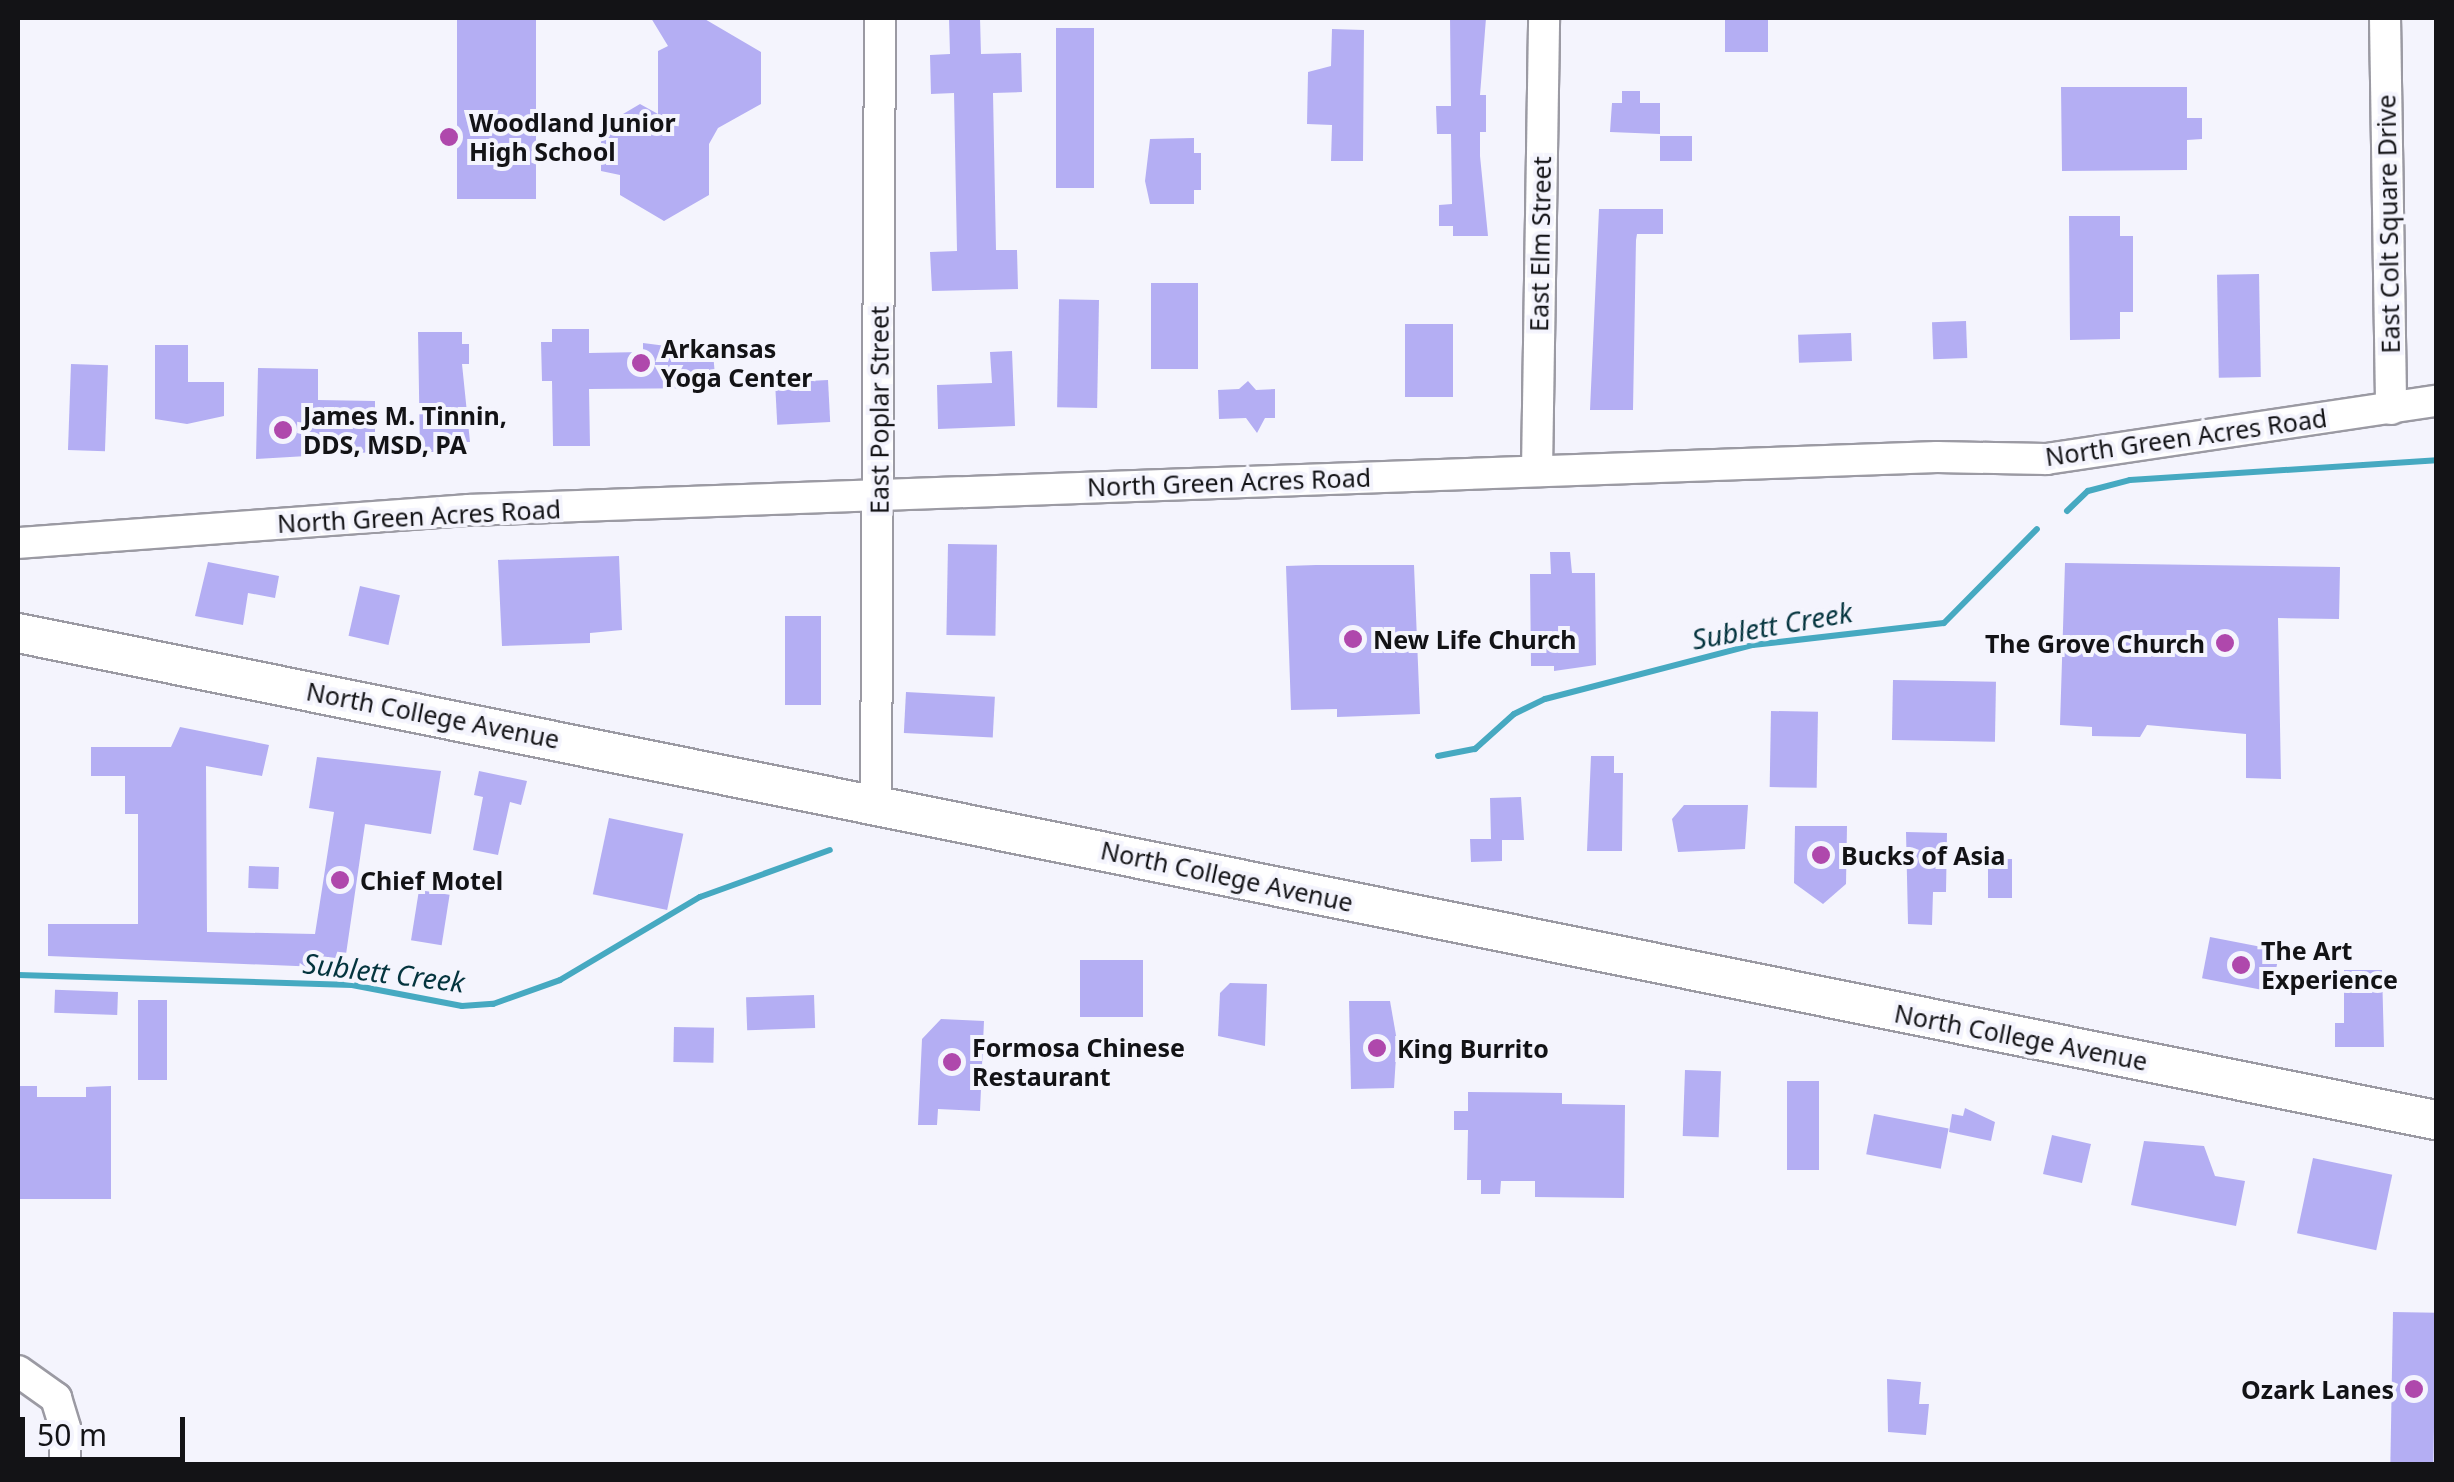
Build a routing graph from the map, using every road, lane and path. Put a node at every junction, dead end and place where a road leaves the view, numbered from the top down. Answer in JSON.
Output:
{"nodes":[{"id":1,"x":880,"y":18,"type":"edge"},
{"id":2,"x":1544,"y":18,"type":"edge"},
{"id":3,"x":2385,"y":28,"type":"edge"},
{"id":4,"x":2436,"y":401,"type":"edge"},
{"id":5,"x":2391,"y":408,"type":"junction"},
{"id":6,"x":1536,"y":471,"type":"junction"},
{"id":7,"x":880,"y":495,"type":"junction"},
{"id":8,"x":18,"y":543,"type":"edge"},
{"id":9,"x":18,"y":633,"type":"edge"},
{"id":10,"x":876,"y":803,"type":"junction"},
{"id":11,"x":2436,"y":1120,"type":"edge"},
{"id":12,"x":21,"y":1372,"type":"edge"},
{"id":13,"x":65,"y":1464,"type":"edge"}],
"edges":[{"from":1,"to":7,"type":"street","name":"East Poplar Street"},
{"from":2,"to":6,"type":"street","name":"East Elm Street"},
{"from":3,"to":5,"type":"street","name":"East Colt Square Drive"},
{"from":4,"to":5,"type":"street","name":"North Green Acres Road"},
{"from":5,"to":6,"type":"street","name":"North Green Acres Road"},
{"from":6,"to":7,"type":"street","name":"North Green Acres Road"},
{"from":7,"to":8,"type":"street","name":"North Green Acres Road"},
{"from":7,"to":10,"type":"street","name":"East Poplar Street"},
{"from":9,"to":10,"type":"main road","name":"North College Avenue"},
{"from":10,"to":11,"type":"main road","name":"North College Avenue"},
{"from":12,"to":13,"type":"street"}]}
